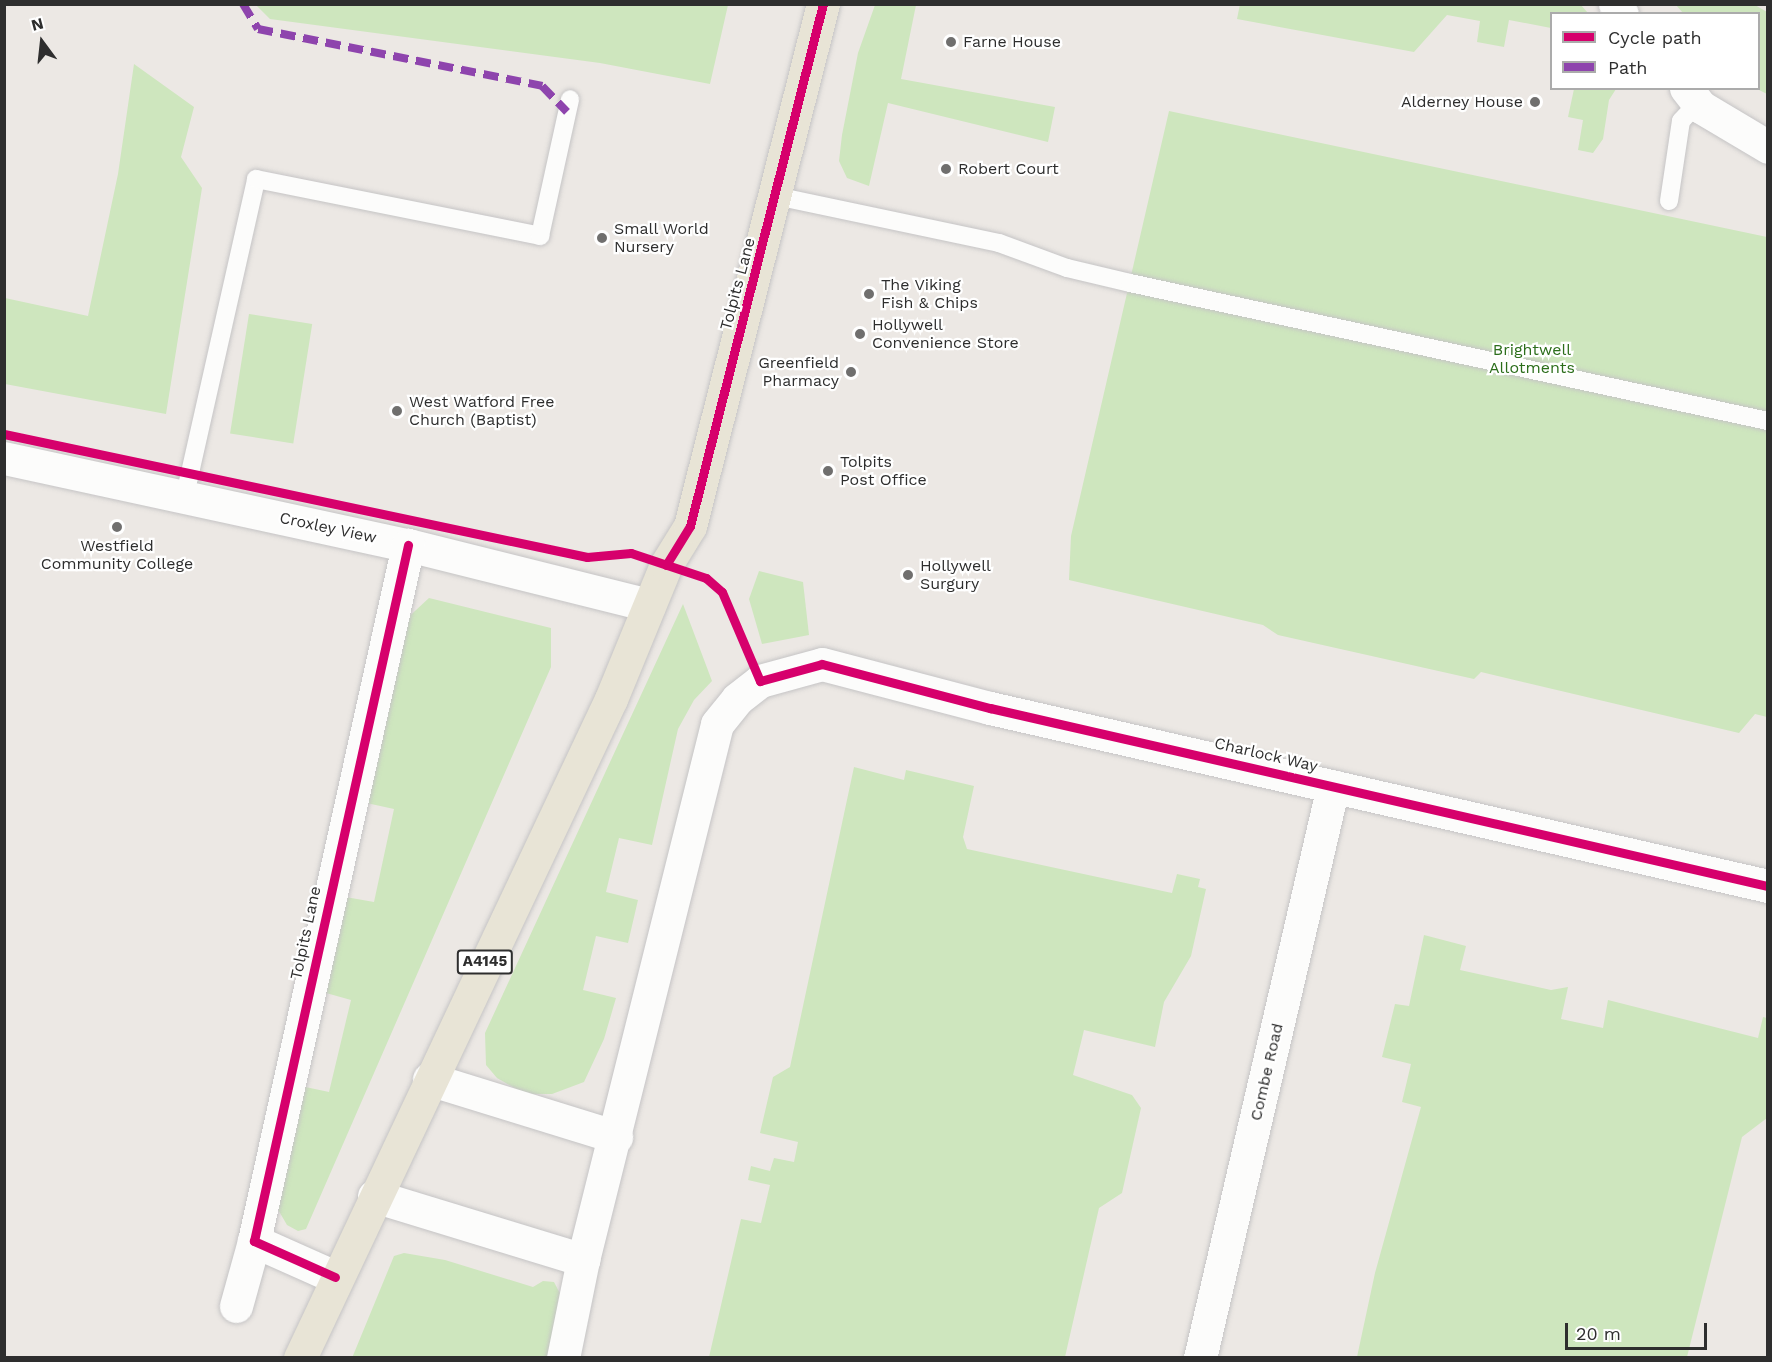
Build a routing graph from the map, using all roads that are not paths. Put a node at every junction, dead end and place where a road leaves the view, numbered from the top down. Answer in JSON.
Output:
{"nodes":[{"id":1,"x":823,"y":4,"type":"edge"},
{"id":2,"x":1692,"y":96,"type":"edge"},
{"id":3,"x":570,"y":99,"type":"dead end"},
{"id":4,"x":1767,"y":147,"type":"edge"},
{"id":5,"x":776,"y":196,"type":"junction"},
{"id":6,"x":1669,"y":201,"type":"dead end"},
{"id":7,"x":1767,"y":421,"type":"edge"},
{"id":8,"x":4,"y":458,"type":"edge"},
{"id":9,"x":185,"y":495,"type":"junction"},
{"id":10,"x":408,"y":545,"type":"junction"},
{"id":11,"x":649,"y":605,"type":"junction"},
{"id":12,"x":1333,"y":786,"type":"junction"},
{"id":13,"x":1767,"y":886,"type":"edge"},
{"id":14,"x":429,"y":1079,"type":"junction"},
{"id":15,"x":616,"y":1137,"type":"junction"},
{"id":16,"x":374,"y":1196,"type":"junction"},
{"id":17,"x":254,"y":1241,"type":"junction"},
{"id":18,"x":583,"y":1260,"type":"junction"},
{"id":19,"x":335,"y":1277,"type":"junction"},
{"id":20,"x":236,"y":1306,"type":"dead end"},
{"id":21,"x":300,"y":1358,"type":"edge"},
{"id":22,"x":563,"y":1358,"type":"edge"},
{"id":23,"x":1200,"y":1358,"type":"edge"}],
"edges":[{"from":1,"to":5,"type":"main road","name":"Tolpits Lane","number":"A4145"},
{"from":2,"to":4,"type":"street"},
{"from":2,"to":6,"type":"lane"},
{"from":3,"to":9,"type":"lane"},
{"from":5,"to":7,"type":"lane"},
{"from":5,"to":11,"type":"main road","name":"Tolpits Lane","number":"A4145"},
{"from":8,"to":9,"type":"street","name":"Croxley View"},
{"from":9,"to":10,"type":"street","name":"Croxley View"},
{"from":10,"to":11,"type":"street","name":"Croxley View"},
{"from":10,"to":17,"type":"street","name":"Tolpits Lane"},
{"from":11,"to":14,"type":"main road","name":"Tolpits Lane","number":"A4145"},
{"from":12,"to":13,"type":"street","name":"Charlock Way"},
{"from":12,"to":15,"type":"street","name":"Charlock Way"},
{"from":12,"to":23,"type":"street","name":"Combe Road"},
{"from":14,"to":15,"type":"street"},
{"from":14,"to":16,"type":"main road","name":"Tolpits Lane","number":"A4145"},
{"from":15,"to":18,"type":"street"},
{"from":16,"to":18,"type":"street"},
{"from":16,"to":19,"type":"main road","name":"Tolpits Lane","number":"A4145"},
{"from":17,"to":19,"type":"street"},
{"from":17,"to":20,"type":"street","name":"Tolpits Lane"},
{"from":18,"to":22,"type":"street"},
{"from":19,"to":21,"type":"main road","name":"Tolpits Lane","number":"A4145"}]}
